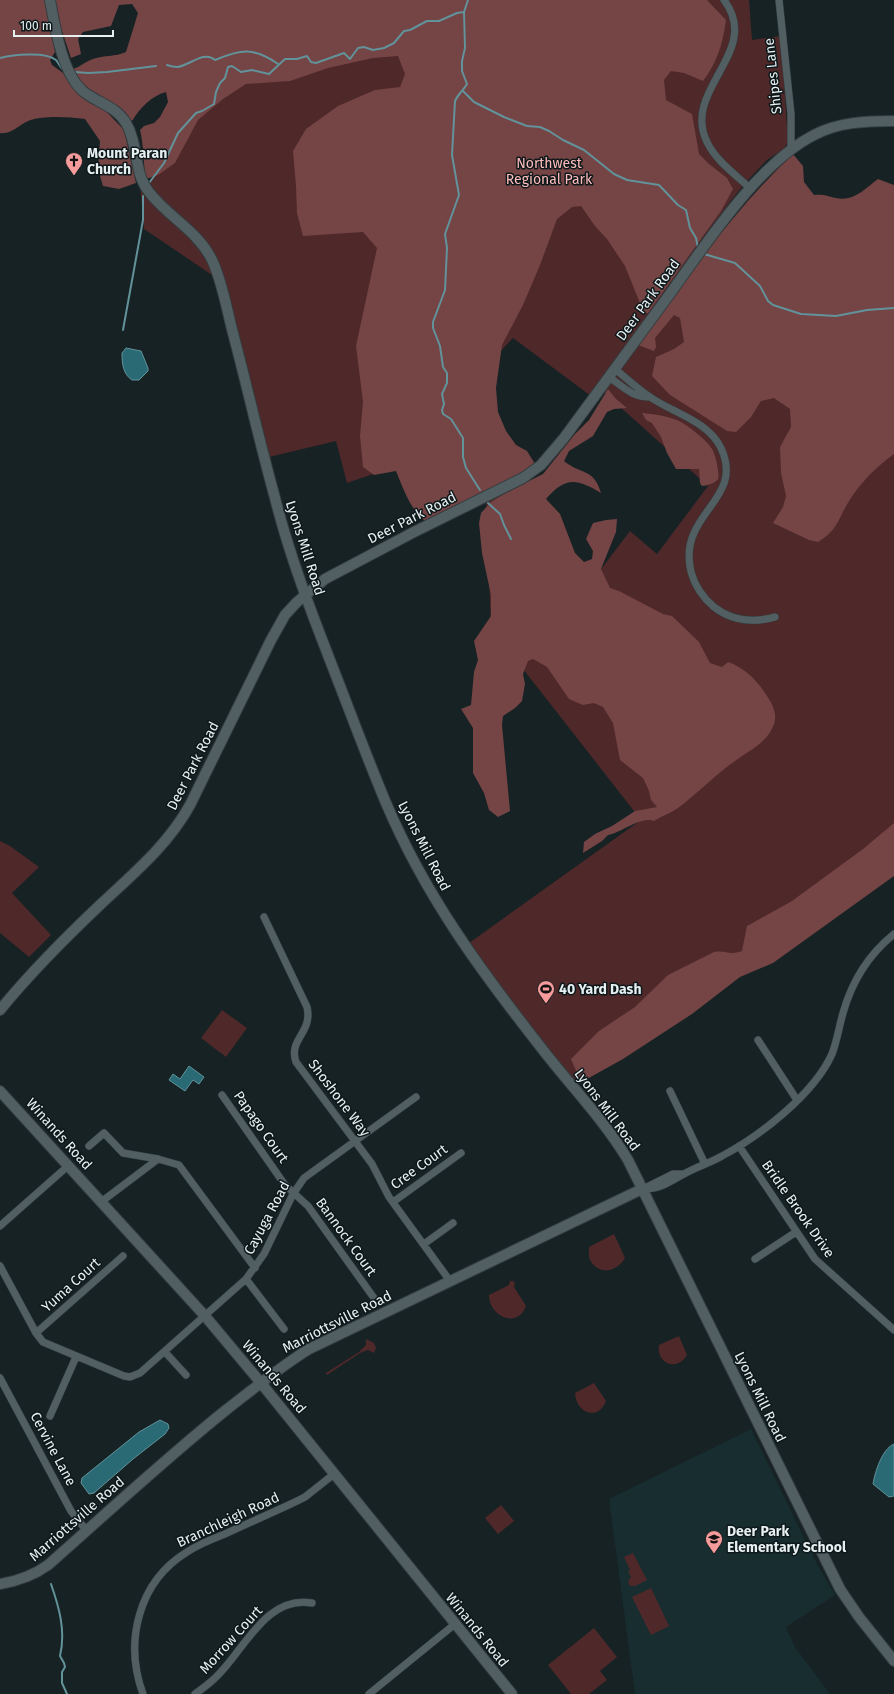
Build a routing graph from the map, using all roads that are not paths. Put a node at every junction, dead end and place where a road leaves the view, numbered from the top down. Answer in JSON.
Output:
{"nodes":[{"id":1,"x":50,"y":0,"type":"edge"},
{"id":2,"x":724,"y":0,"type":"edge"},
{"id":3,"x":779,"y":0,"type":"edge"},
{"id":4,"x":894,"y":121,"type":"edge"},
{"id":5,"x":791,"y":149,"type":"junction"},
{"id":6,"x":751,"y":189,"type":"junction"},
{"id":7,"x":612,"y":373,"type":"junction"},
{"id":8,"x":304,"y":594,"type":"junction"},
{"id":9,"x":775,"y":617,"type":"dead end"},
{"id":10,"x":264,"y":917,"type":"dead end"},
{"id":11,"x":894,"y":934,"type":"edge"},
{"id":12,"x":0,"y":1010,"type":"edge"},
{"id":13,"x":758,"y":1040,"type":"dead end"},
{"id":14,"x":0,"y":1091,"type":"edge"},
{"id":15,"x":670,"y":1091,"type":"dead end"},
{"id":16,"x":222,"y":1095,"type":"dead end"},
{"id":17,"x":416,"y":1097,"type":"dead end"},
{"id":18,"x":797,"y":1100,"type":"junction"},
{"id":19,"x":354,"y":1141,"type":"junction"},
{"id":20,"x":89,"y":1146,"type":"dead end"},
{"id":21,"x":739,"y":1146,"type":"junction"},
{"id":22,"x":461,"y":1153,"type":"dead end"},
{"id":23,"x":158,"y":1159,"type":"junction"},
{"id":24,"x":705,"y":1164,"type":"junction"},
{"id":25,"x":69,"y":1165,"type":"junction"},
{"id":26,"x":642,"y":1189,"type":"junction"},
{"id":27,"x":293,"y":1194,"type":"junction"},
{"id":28,"x":101,"y":1202,"type":"junction"},
{"id":29,"x":393,"y":1202,"type":"junction"},
{"id":30,"x":453,"y":1223,"type":"dead end"},
{"id":31,"x":0,"y":1226,"type":"edge"},
{"id":32,"x":796,"y":1232,"type":"junction"},
{"id":33,"x":424,"y":1244,"type":"junction"},
{"id":34,"x":123,"y":1256,"type":"dead end"},
{"id":35,"x":755,"y":1259,"type":"dead end"},
{"id":36,"x":0,"y":1266,"type":"edge"},
{"id":37,"x":255,"y":1268,"type":"junction"},
{"id":38,"x":246,"y":1279,"type":"junction"},
{"id":39,"x":450,"y":1280,"type":"junction"},
{"id":40,"x":374,"y":1298,"type":"dead end"},
{"id":41,"x":205,"y":1316,"type":"junction"},
{"id":42,"x":284,"y":1329,"type":"dead end"},
{"id":43,"x":894,"y":1330,"type":"edge"},
{"id":44,"x":36,"y":1333,"type":"junction"},
{"id":45,"x":165,"y":1352,"type":"junction"},
{"id":46,"x":76,"y":1357,"type":"junction"},
{"id":47,"x":186,"y":1375,"type":"dead end"},
{"id":48,"x":0,"y":1378,"type":"edge"},
{"id":49,"x":261,"y":1383,"type":"junction"},
{"id":50,"x":50,"y":1416,"type":"dead end"},
{"id":51,"x":334,"y":1474,"type":"junction"},
{"id":52,"x":86,"y":1530,"type":"junction"},
{"id":53,"x":0,"y":1584,"type":"edge"},
{"id":54,"x":312,"y":1602,"type":"dead end"},
{"id":55,"x":455,"y":1624,"type":"junction"},
{"id":56,"x":894,"y":1661,"type":"edge"},
{"id":57,"x":143,"y":1694,"type":"edge"},
{"id":58,"x":195,"y":1694,"type":"edge"},
{"id":59,"x":369,"y":1694,"type":"edge"},
{"id":60,"x":512,"y":1694,"type":"edge"}],
"edges":[{"from":1,"to":8,"type":"main road","name":"Lyons Mill Road"},
{"from":2,"to":6,"type":"street"},
{"from":3,"to":5,"type":"street","name":"Shipes Lane"},
{"from":4,"to":5,"type":"main road","name":"Deer Park Road"},
{"from":5,"to":6,"type":"main road","name":"Deer Park Road"},
{"from":6,"to":7,"type":"main road","name":"Deer Park Road"},
{"from":7,"to":8,"type":"main road","name":"Deer Park Road"},
{"from":7,"to":9,"type":"street"},
{"from":8,"to":12,"type":"main road","name":"Deer Park Road"},
{"from":8,"to":26,"type":"main road","name":"Lyons Mill Road"},
{"from":10,"to":19,"type":"street","name":"Shoshone Way"},
{"from":11,"to":18,"type":"street","name":"Marriottsville Road"},
{"from":13,"to":18,"type":"street"},
{"from":14,"to":25,"type":"main road","name":"Winands Road"},
{"from":15,"to":24,"type":"street"},
{"from":16,"to":27,"type":"street","name":"Papago Court"},
{"from":17,"to":19,"type":"street","name":"Cayuga Road"},
{"from":18,"to":21,"type":"street","name":"Marriottsville Road"},
{"from":19,"to":27,"type":"street","name":"Cayuga Road"},
{"from":19,"to":29,"type":"street","name":"Shoshone Way"},
{"from":20,"to":23,"type":"street"},
{"from":21,"to":24,"type":"street","name":"Marriottsville Road"},
{"from":21,"to":32,"type":"street","name":"Bridle Brook Drive"},
{"from":22,"to":29,"type":"street","name":"Cree Court"},
{"from":23,"to":28,"type":"street"},
{"from":23,"to":37,"type":"street"},
{"from":24,"to":26,"type":"street","name":"Marriottsville Road"},
{"from":25,"to":28,"type":"main road","name":"Winands Road"},
{"from":25,"to":31,"type":"street"},
{"from":26,"to":39,"type":"main road","name":"Marriottsville Road"},
{"from":26,"to":56,"type":"main road","name":"Lyons Mill Road"},
{"from":27,"to":37,"type":"street","name":"Cayuga Road"},
{"from":27,"to":40,"type":"street","name":"Bannock Court"},
{"from":28,"to":41,"type":"main road","name":"Winands Road"},
{"from":29,"to":33,"type":"street","name":"Shoshone Way"},
{"from":30,"to":33,"type":"street"},
{"from":32,"to":35,"type":"street"},
{"from":32,"to":43,"type":"street","name":"Bridle Brook Drive"},
{"from":33,"to":39,"type":"street","name":"Shoshone Way"},
{"from":34,"to":44,"type":"street","name":"Yuma Court"},
{"from":36,"to":44,"type":"street"},
{"from":37,"to":38,"type":"street","name":"Cayuga Road"},
{"from":38,"to":41,"type":"street","name":"Cayuga Road"},
{"from":38,"to":42,"type":"street"},
{"from":39,"to":49,"type":"main road","name":"Marriottsville Road"},
{"from":41,"to":45,"type":"street","name":"Cayuga Road"},
{"from":41,"to":49,"type":"main road","name":"Winands Road"},
{"from":44,"to":46,"type":"street"},
{"from":45,"to":46,"type":"street","name":"Cayuga Road"},
{"from":45,"to":47,"type":"street"},
{"from":46,"to":50,"type":"street"},
{"from":48,"to":52,"type":"street","name":"Cervine Lane"},
{"from":49,"to":51,"type":"main road","name":"Winands Road"},
{"from":49,"to":52,"type":"main road","name":"Marriottsville Road"},
{"from":51,"to":55,"type":"main road","name":"Winands Road"},
{"from":51,"to":57,"type":"street","name":"Branchleigh Road"},
{"from":52,"to":53,"type":"main road","name":"Marriottsville Road"},
{"from":54,"to":58,"type":"street","name":"Morrow Court"},
{"from":55,"to":59,"type":"street"},
{"from":55,"to":60,"type":"main road","name":"Winands Road"}]}
